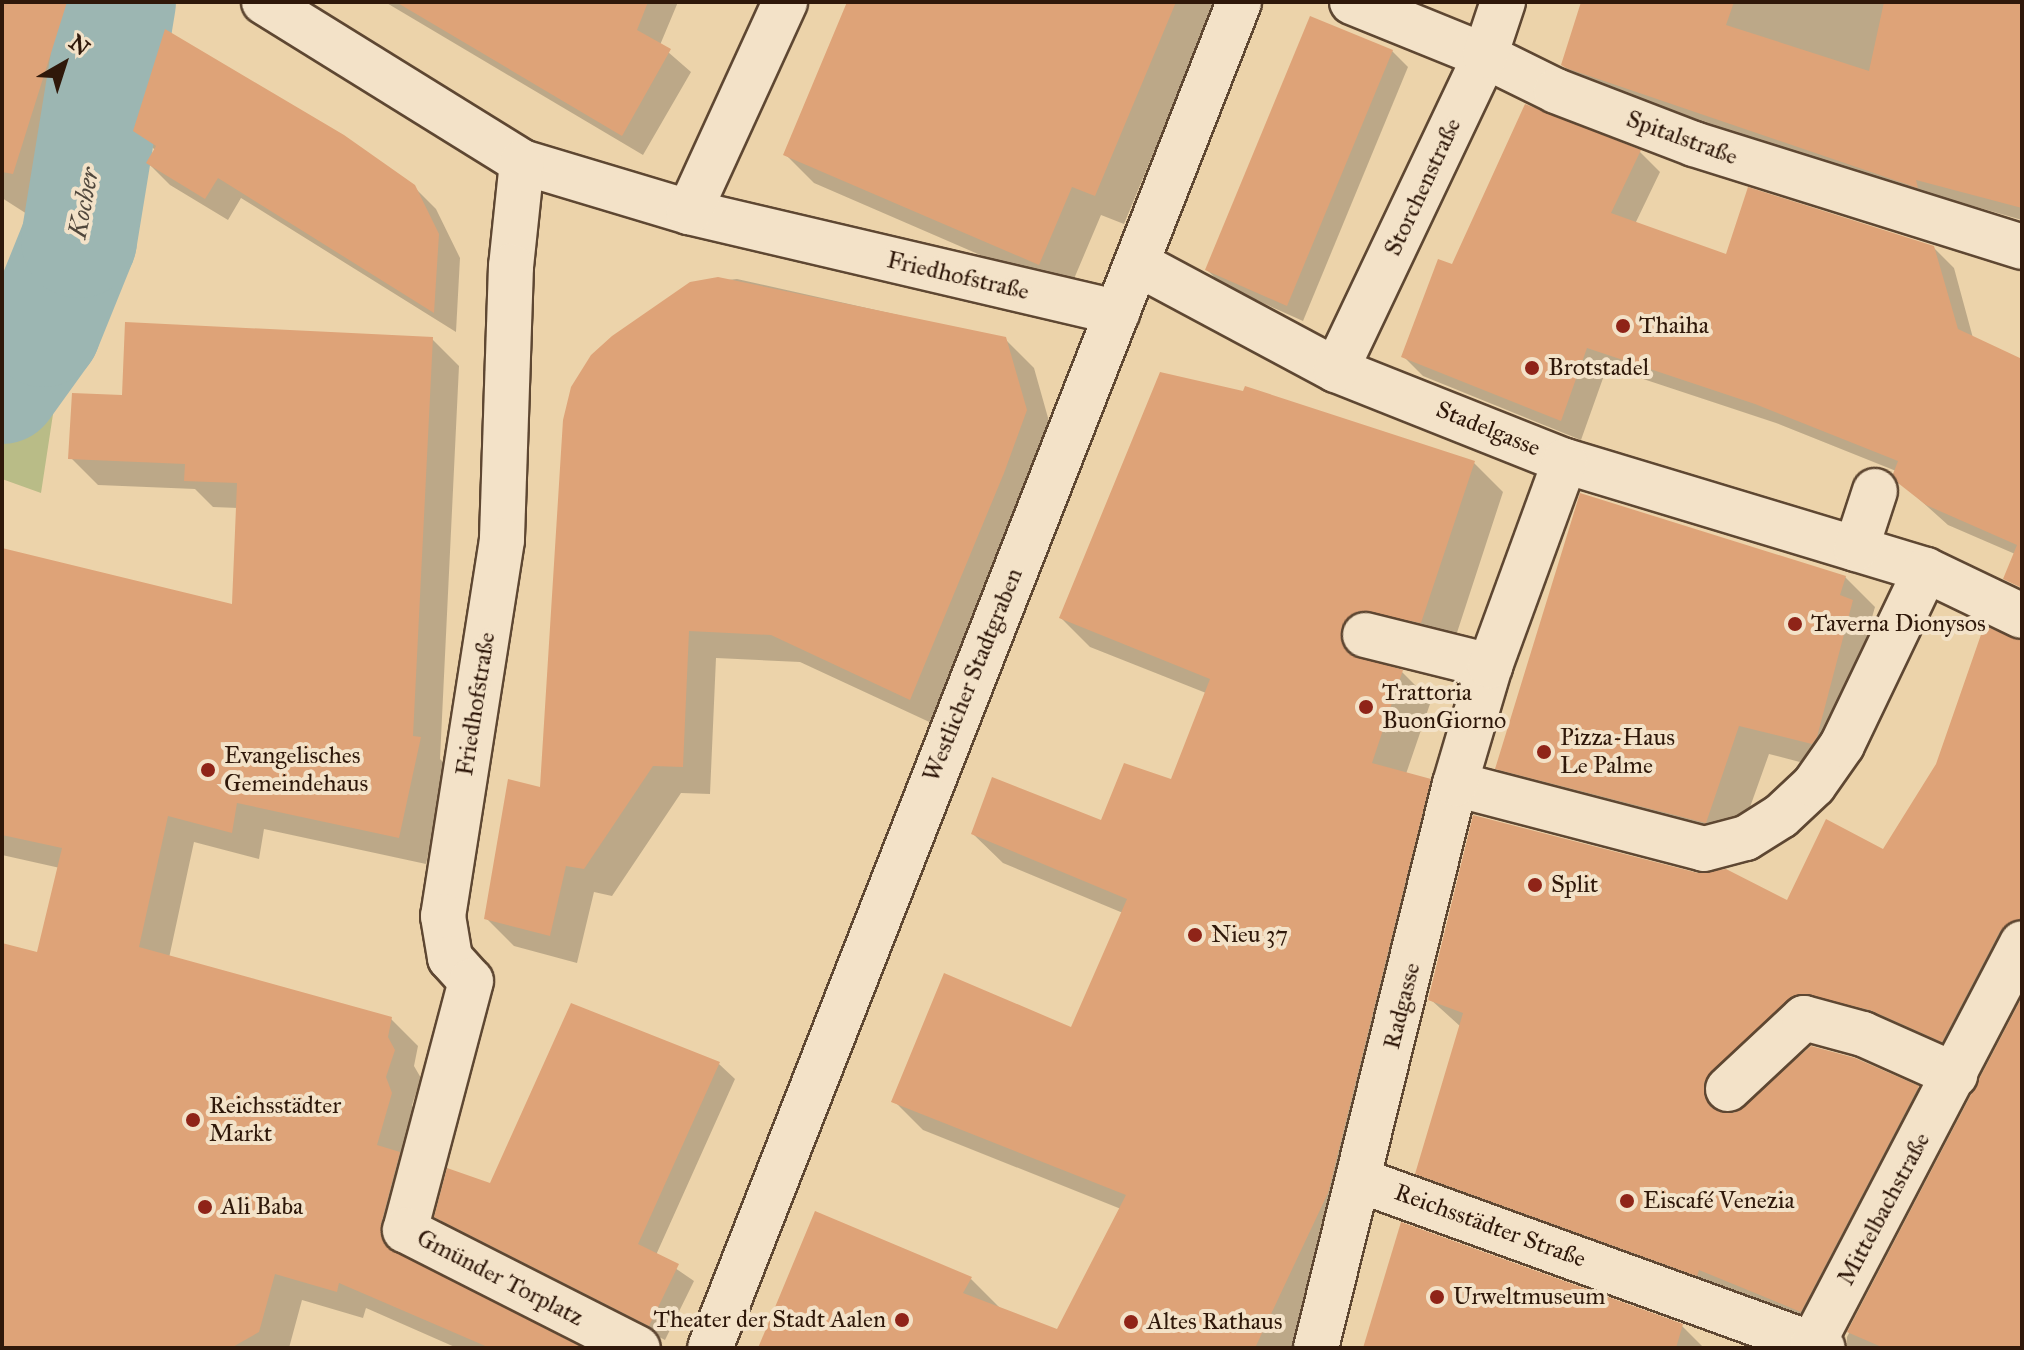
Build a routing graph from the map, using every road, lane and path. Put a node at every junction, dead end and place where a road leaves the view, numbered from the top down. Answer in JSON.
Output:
{"nodes":[{"id":1,"x":264,"y":2,"type":"edge"},
{"id":2,"x":785,"y":2,"type":"edge"},
{"id":3,"x":1239,"y":2,"type":"edge"},
{"id":4,"x":1352,"y":2,"type":"edge"},
{"id":5,"x":1503,"y":2,"type":"edge"},
{"id":6,"x":1485,"y":56,"type":"junction"},
{"id":7,"x":522,"y":162,"type":"junction"},
{"id":8,"x":689,"y":212,"type":"junction"},
{"id":9,"x":2022,"y":247,"type":"edge"},
{"id":10,"x":1138,"y":264,"type":"junction"},
{"id":11,"x":1117,"y":312,"type":"junction"},
{"id":12,"x":1336,"y":370,"type":"junction"},
{"id":13,"x":1565,"y":461,"type":"junction"},
{"id":14,"x":1875,"y":491,"type":"dead end"},
{"id":15,"x":1856,"y":549,"type":"junction"},
{"id":16,"x":1926,"y":570,"type":"junction"},
{"id":17,"x":2022,"y":616,"type":"edge"},
{"id":18,"x":1365,"y":635,"type":"dead end"},
{"id":19,"x":1490,"y":666,"type":"junction"},
{"id":20,"x":1455,"y":784,"type":"junction"},
{"id":21,"x":2022,"y":943,"type":"edge"},
{"id":22,"x":1955,"y":1075,"type":"junction"},
{"id":23,"x":1728,"y":1089,"type":"dead end"},
{"id":24,"x":1359,"y":1180,"type":"junction"},
{"id":25,"x":405,"y":1230,"type":"joint"},
{"id":26,"x":1808,"y":1345,"type":"edge"},
{"id":27,"x":638,"y":1348,"type":"edge"},
{"id":28,"x":710,"y":1348,"type":"edge"},
{"id":29,"x":1316,"y":1348,"type":"edge"}],
"edges":[{"from":1,"to":7,"type":"street","name":"Friedhofstraße"},
{"from":2,"to":8,"type":"street"},
{"from":3,"to":10,"type":"street","name":"Westlicher Stadtgraben"},
{"from":4,"to":6,"type":"street","name":"Spitalstraße"},
{"from":5,"to":6,"type":"street","name":"Storchenstraße"},
{"from":6,"to":9,"type":"street","name":"Spitalstraße"},
{"from":6,"to":12,"type":"street","name":"Storchenstraße"},
{"from":7,"to":8,"type":"street","name":"Friedhofstraße"},
{"from":7,"to":25,"type":"street","name":"Friedhofstraße"},
{"from":8,"to":11,"type":"street","name":"Friedhofstraße"},
{"from":10,"to":11,"type":"street","name":"Westlicher Stadtgraben"},
{"from":10,"to":12,"type":"street","name":"Stadelgasse"},
{"from":11,"to":28,"type":"street","name":"Westlicher Stadtgraben"},
{"from":12,"to":13,"type":"street","name":"Stadelgasse"},
{"from":13,"to":15,"type":"street","name":"Stadelgasse"},
{"from":13,"to":19,"type":"street","name":"Radgasse"},
{"from":14,"to":15,"type":"street"},
{"from":15,"to":16,"type":"street","name":"Stadelgasse"},
{"from":16,"to":17,"type":"street","name":"Stadelgasse"},
{"from":16,"to":20,"type":"street"},
{"from":18,"to":19,"type":"street"},
{"from":19,"to":20,"type":"street","name":"Radgasse"},
{"from":20,"to":24,"type":"street","name":"Radgasse"},
{"from":21,"to":22,"type":"street","name":"Mittelbachstraße"},
{"from":22,"to":23,"type":"street"},
{"from":22,"to":26,"type":"street","name":"Mittelbachstraße"},
{"from":24,"to":26,"type":"street","name":"Reichsstädter Straße"},
{"from":24,"to":29,"type":"street","name":"Radgasse"},
{"from":25,"to":27,"type":"street","name":"Gmünder Torplatz"}]}
